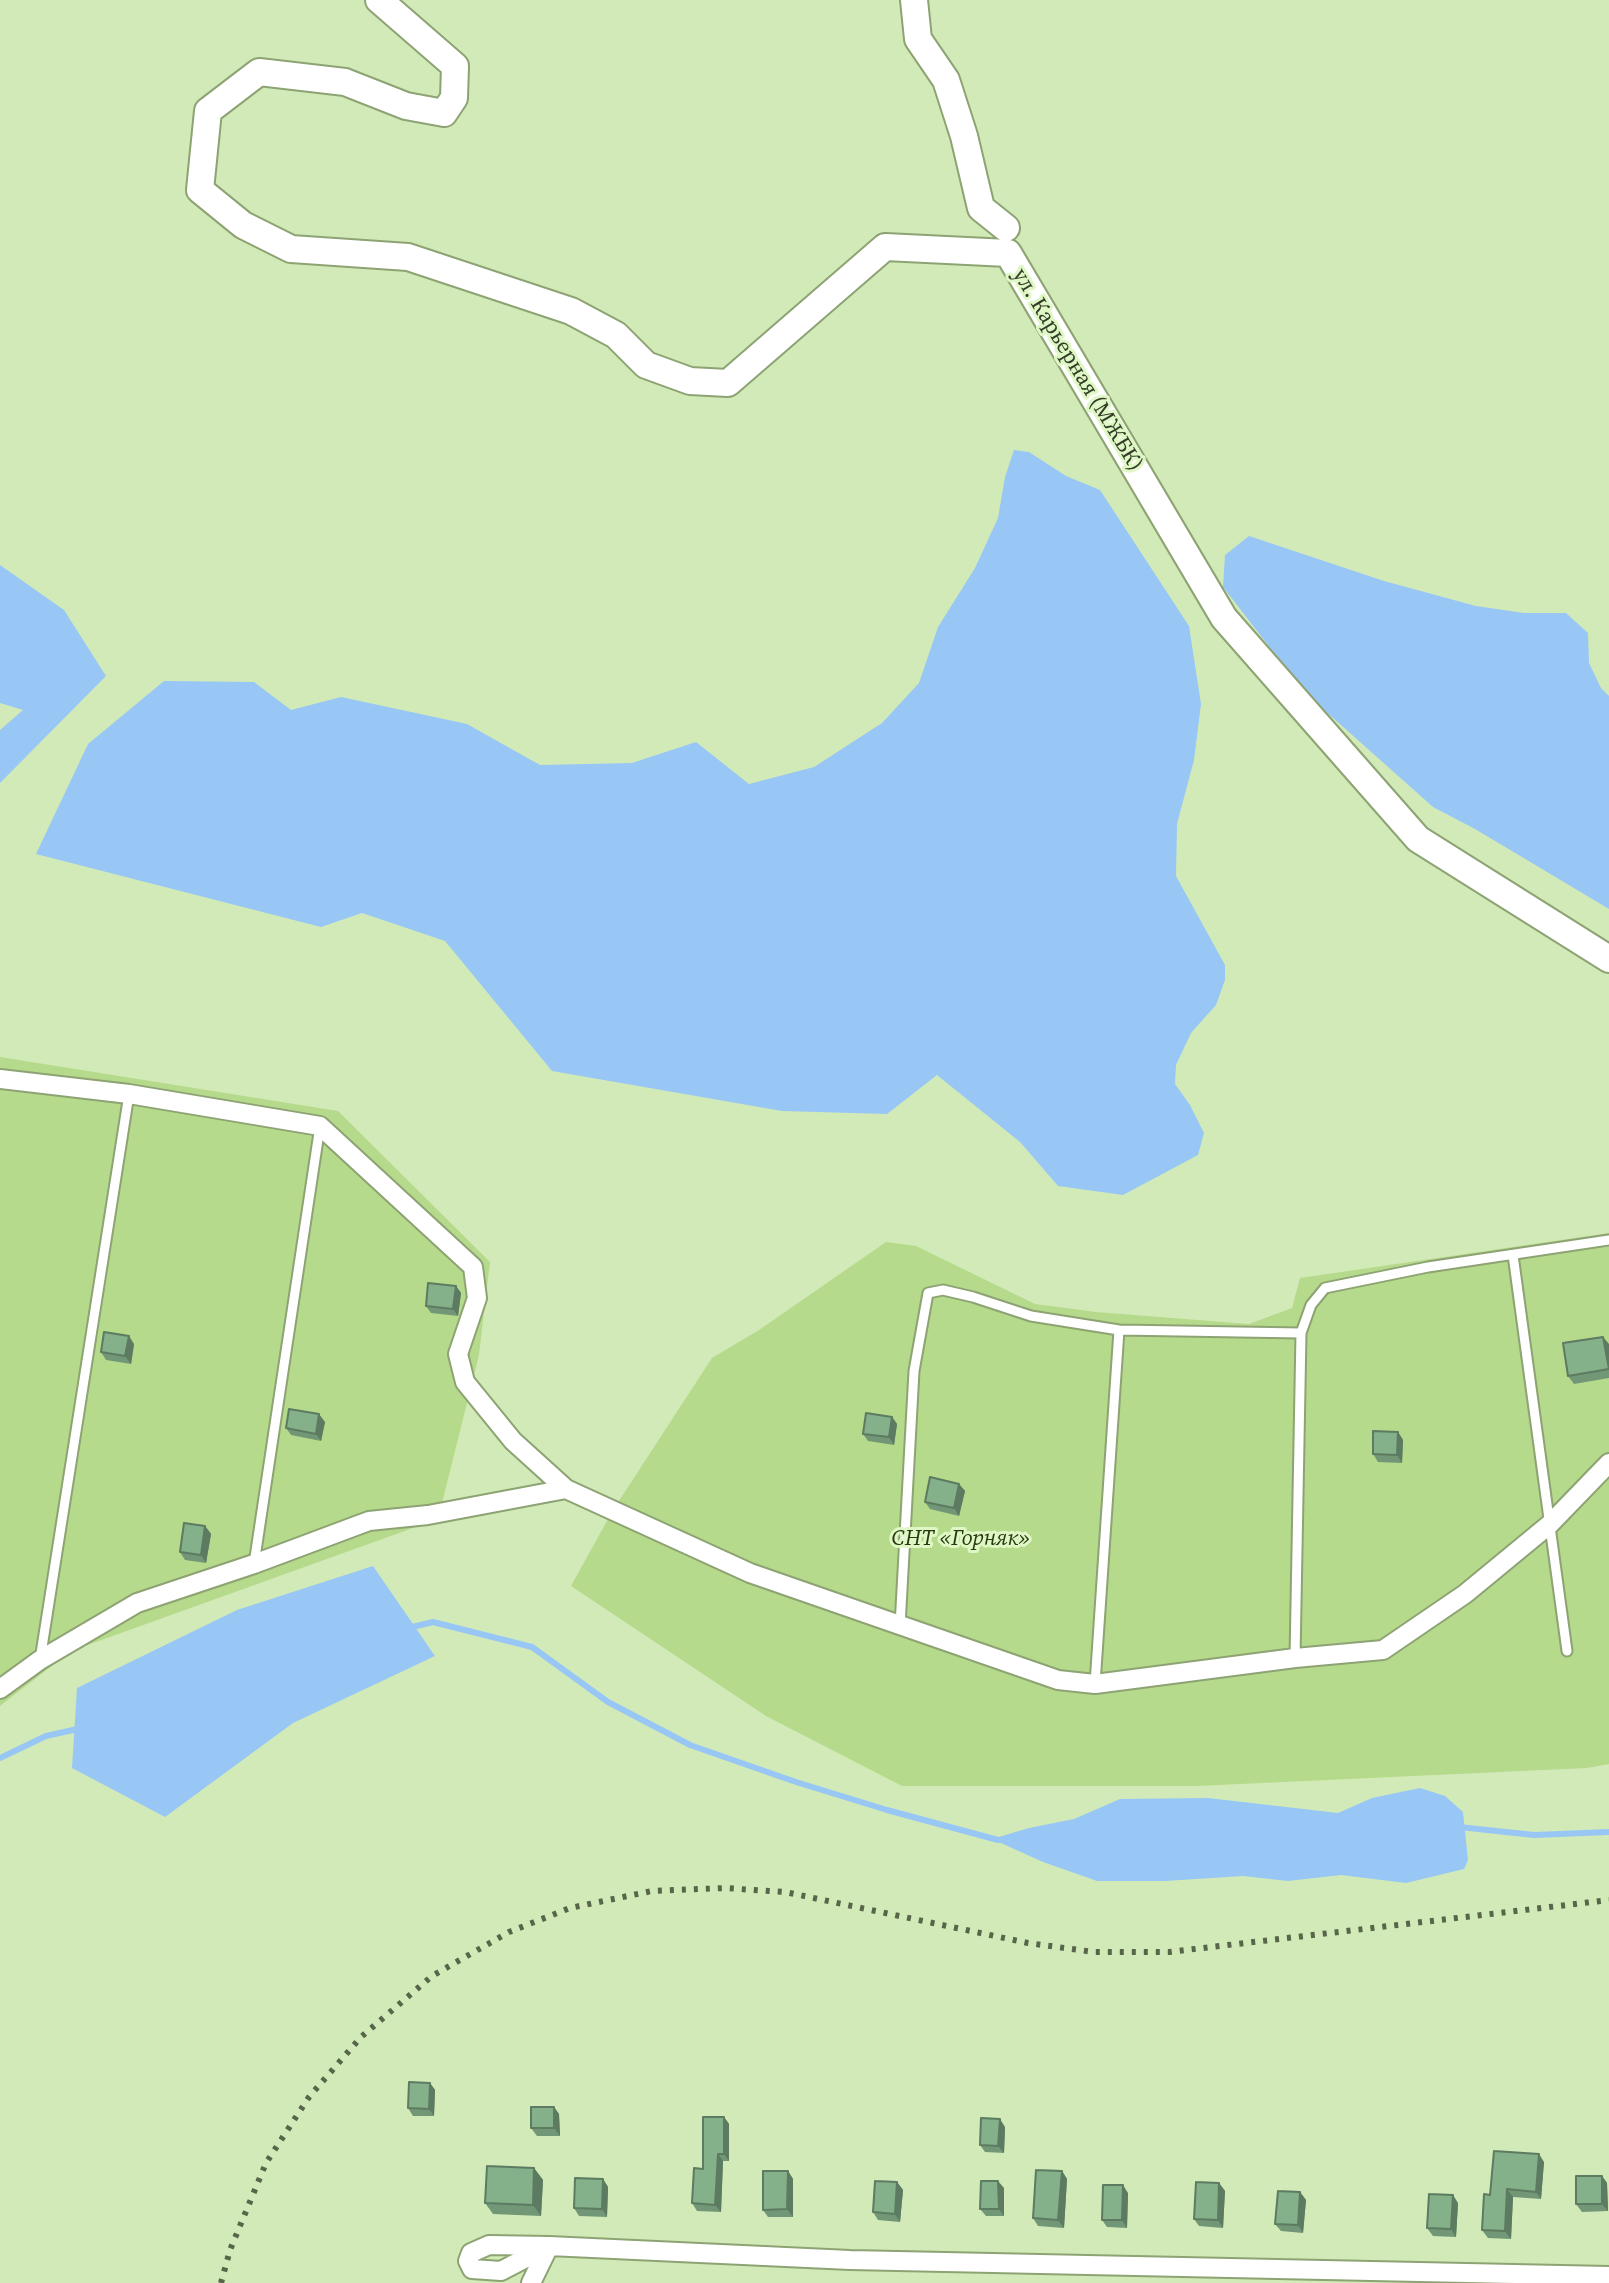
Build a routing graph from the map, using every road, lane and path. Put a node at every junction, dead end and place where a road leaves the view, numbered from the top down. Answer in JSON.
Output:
{"nodes":[{"id":1,"x":379,"y":0,"type":"edge"},
{"id":2,"x":914,"y":0,"type":"edge"},
{"id":3,"x":1006,"y":228,"type":"dead end"},
{"id":4,"x":1609,"y":959,"type":"edge"},
{"id":5,"x":0,"y":1079,"type":"edge"},
{"id":6,"x":129,"y":1094,"type":"junction"},
{"id":7,"x":320,"y":1126,"type":"junction"},
{"id":8,"x":1609,"y":1240,"type":"edge"},
{"id":9,"x":1513,"y":1255,"type":"junction"},
{"id":10,"x":1119,"y":1330,"type":"junction"},
{"id":11,"x":1301,"y":1333,"type":"junction"},
{"id":12,"x":1609,"y":1463,"type":"edge"},
{"id":13,"x":566,"y":1489,"type":"junction"},
{"id":14,"x":1550,"y":1524,"type":"junction"},
{"id":15,"x":254,"y":1564,"type":"junction"},
{"id":16,"x":900,"y":1626,"type":"junction"},
{"id":17,"x":1567,"y":1651,"type":"dead end"},
{"id":18,"x":1295,"y":1658,"type":"junction"},
{"id":19,"x":40,"y":1660,"type":"junction"},
{"id":20,"x":1095,"y":1684,"type":"junction"},
{"id":21,"x":0,"y":1689,"type":"edge"},
{"id":22,"x":1609,"y":2276,"type":"edge"},
{"id":23,"x":531,"y":2283,"type":"edge"}],
"edges":[{"from":1,"to":4,"type":"street","name":"ул. Карьерная (МЖБК)"},
{"from":2,"to":3,"type":"street"},
{"from":5,"to":6,"type":"street"},
{"from":6,"to":7,"type":"street"},
{"from":6,"to":19,"type":"lane"},
{"from":7,"to":13,"type":"street"},
{"from":7,"to":15,"type":"lane"},
{"from":8,"to":9,"type":"lane"},
{"from":9,"to":11,"type":"lane"},
{"from":9,"to":14,"type":"lane"},
{"from":10,"to":11,"type":"lane"},
{"from":10,"to":16,"type":"lane"},
{"from":10,"to":20,"type":"lane"},
{"from":11,"to":18,"type":"lane"},
{"from":12,"to":14,"type":"street"},
{"from":13,"to":15,"type":"street"},
{"from":13,"to":16,"type":"street"},
{"from":14,"to":17,"type":"lane"},
{"from":14,"to":18,"type":"street"},
{"from":15,"to":19,"type":"street"},
{"from":16,"to":20,"type":"street"},
{"from":18,"to":20,"type":"street"},
{"from":19,"to":21,"type":"street"},
{"from":22,"to":23,"type":"street"}]}
